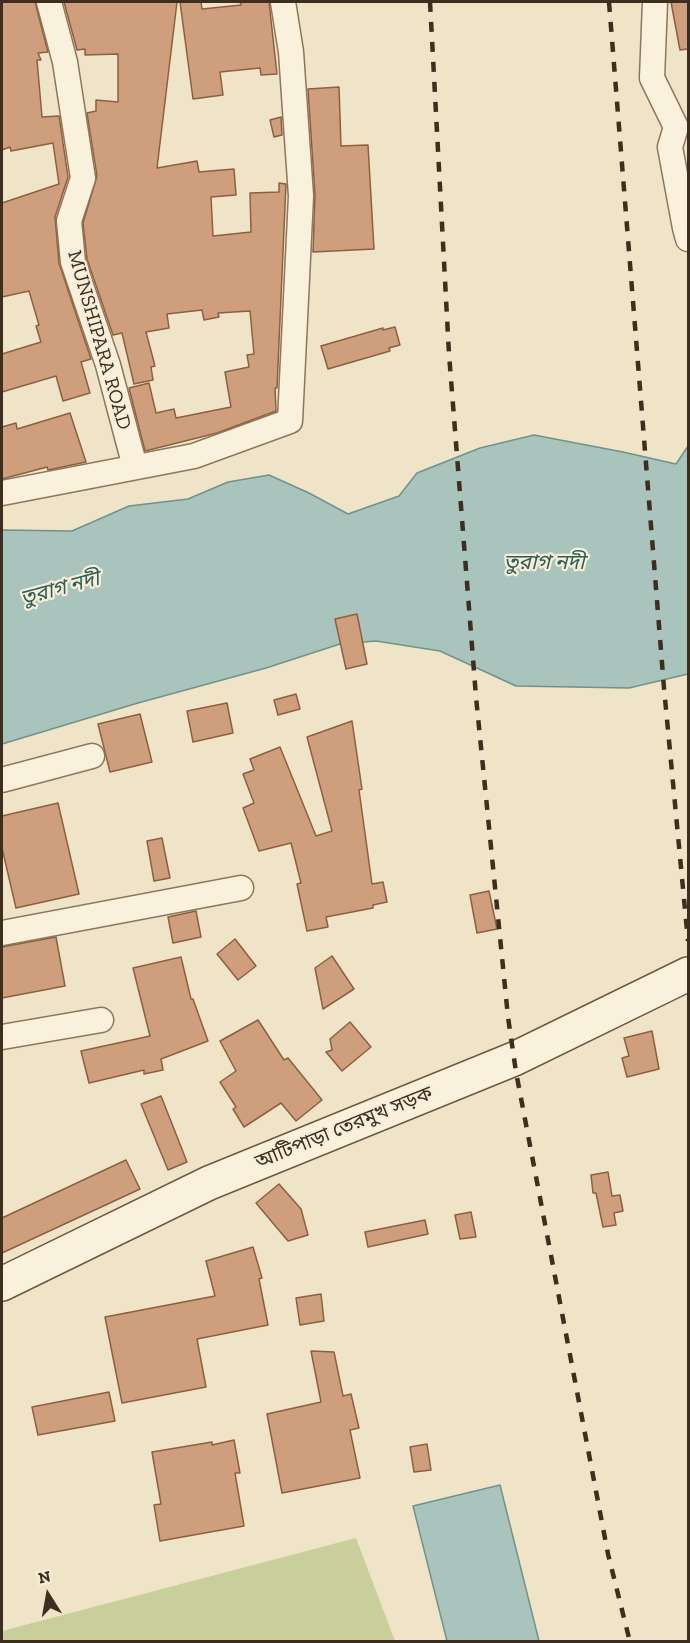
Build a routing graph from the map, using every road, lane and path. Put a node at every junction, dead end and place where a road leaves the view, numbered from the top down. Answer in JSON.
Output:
{"nodes":[{"id":1,"x":49,"y":2,"type":"edge"},
{"id":2,"x":283,"y":2,"type":"edge"},
{"id":3,"x":655,"y":2,"type":"edge"},
{"id":4,"x":687,"y":232,"type":"edge"},
{"id":5,"x":135,"y":467,"type":"junction"},
{"id":6,"x":2,"y":494,"type":"edge"},
{"id":7,"x":92,"y":756,"type":"dead end"},
{"id":8,"x":2,"y":780,"type":"edge"},
{"id":9,"x":241,"y":888,"type":"dead end"},
{"id":10,"x":2,"y":933,"type":"edge"},
{"id":11,"x":688,"y":974,"type":"edge"},
{"id":12,"x":101,"y":1020,"type":"dead end"},
{"id":13,"x":2,"y":1037,"type":"edge"},
{"id":14,"x":2,"y":1284,"type":"edge"}],
"edges":[{"from":1,"to":5,"type":"street","name":"MUNSHIPARA ROAD"},
{"from":2,"to":5,"type":"street"},
{"from":3,"to":4,"type":"street"},
{"from":5,"to":6,"type":"street"},
{"from":7,"to":8,"type":"street"},
{"from":9,"to":10,"type":"street"},
{"from":11,"to":14,"type":"main road","name":"আটিপাড়া তেরমুখ সড়ক"},
{"from":12,"to":13,"type":"street"}]}
